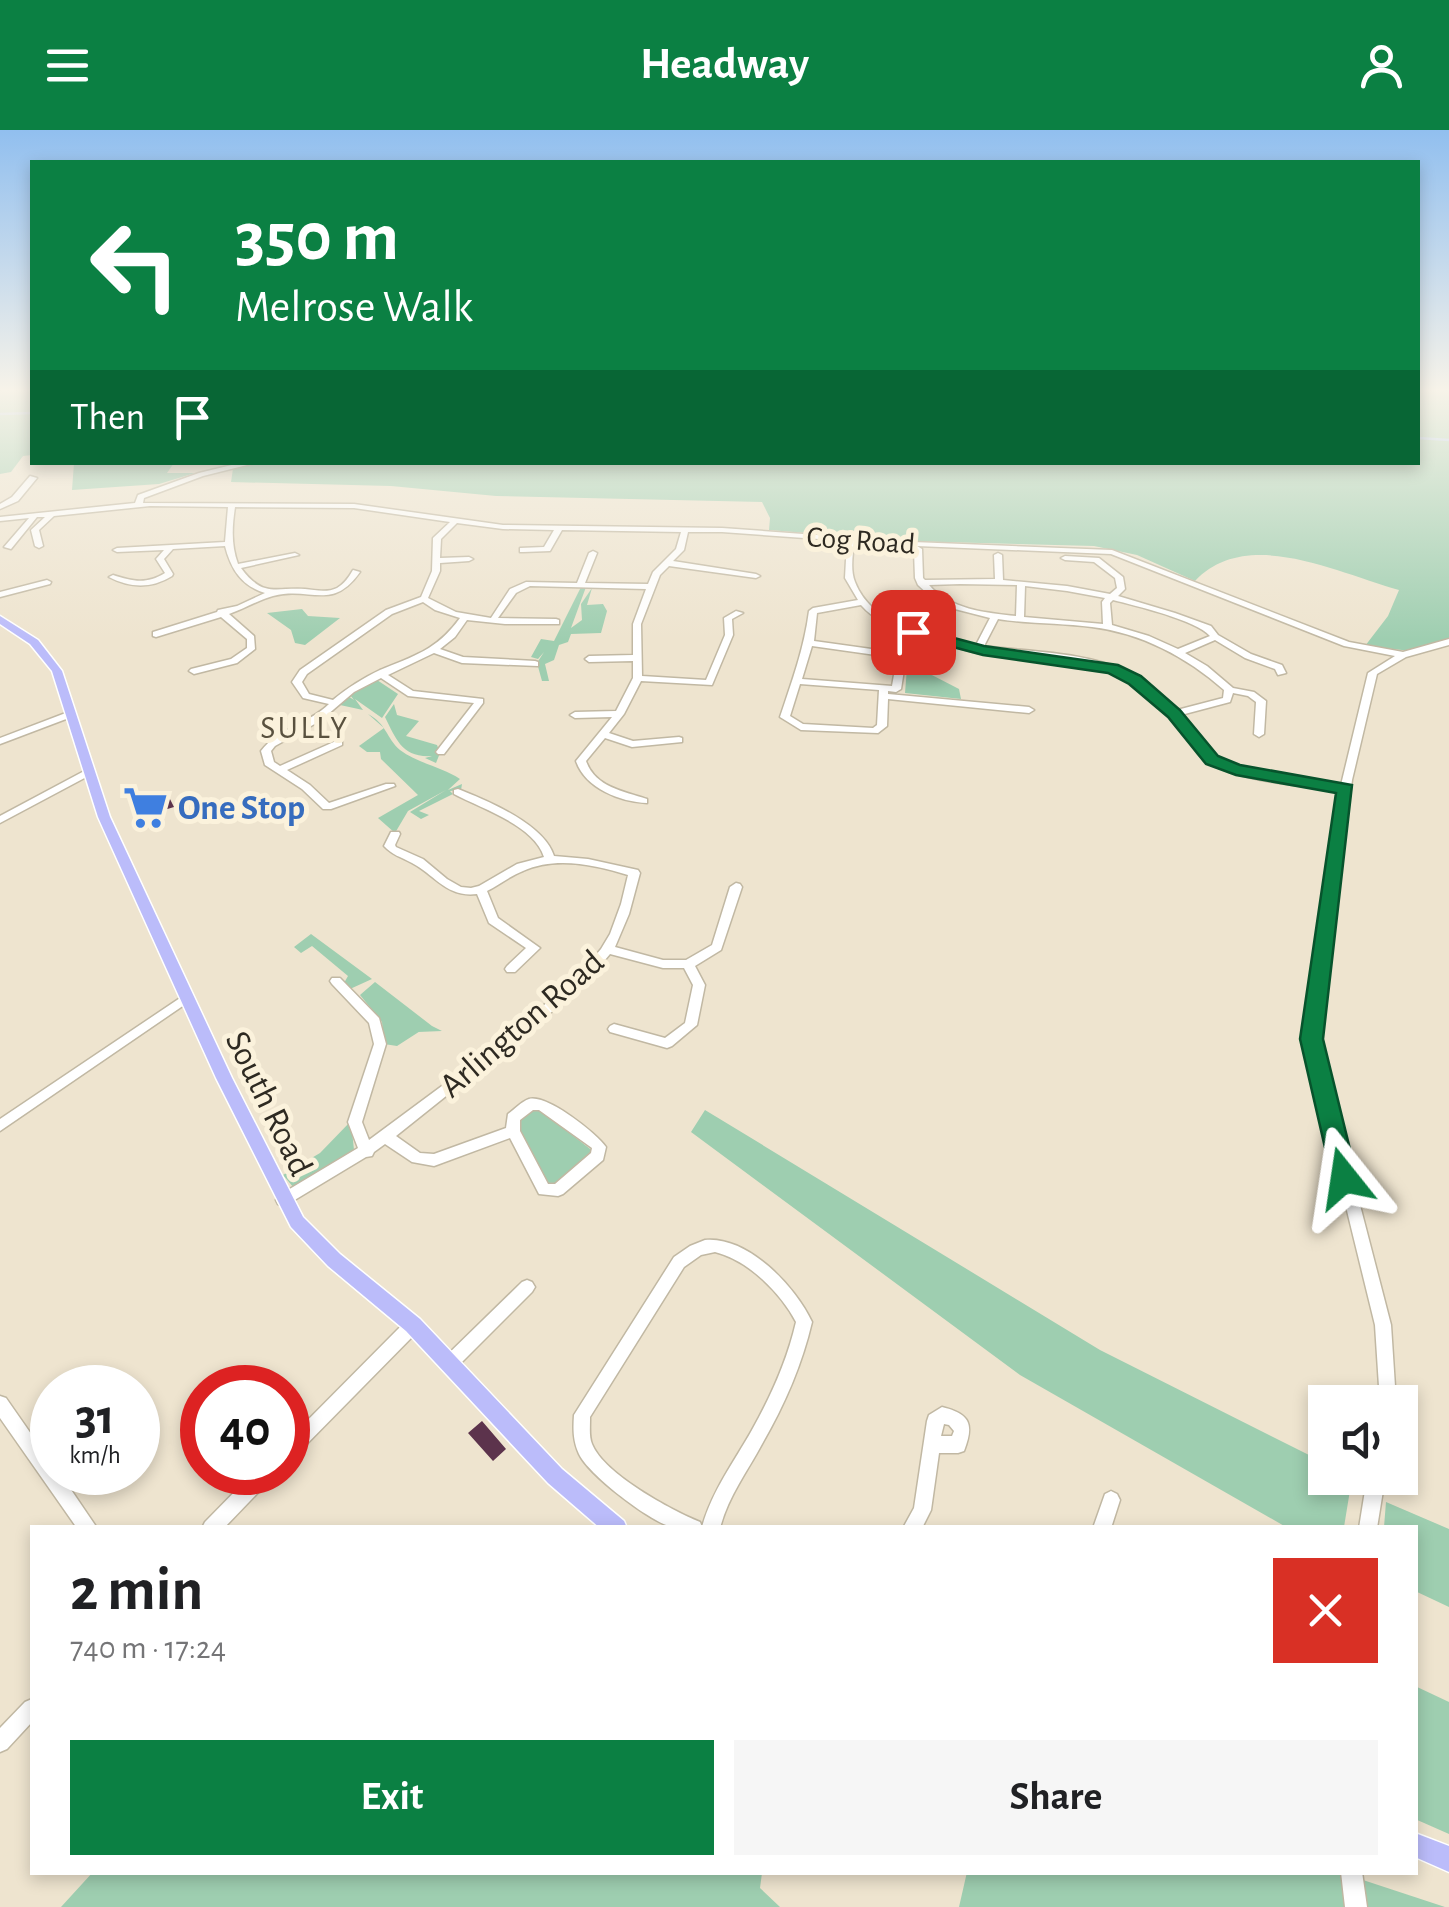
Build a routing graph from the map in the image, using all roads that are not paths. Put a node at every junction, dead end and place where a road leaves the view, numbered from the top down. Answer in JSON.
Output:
{"nodes":[{"id":1,"x":212,"y":474,"type":"edge"},
{"id":2,"x":33,"y":478,"type":"dead end"},
{"id":3,"x":138,"y":505,"type":"junction"},
{"id":4,"x":232,"y":506,"type":"junction"},
{"id":5,"x":0,"y":507,"type":"edge"},
{"id":6,"x":50,"y":516,"type":"junction"},
{"id":7,"x":34,"y":517,"type":"junction"},
{"id":8,"x":0,"y":520,"type":"edge"},
{"id":9,"x":454,"y":522,"type":"junction"},
{"id":10,"x":559,"y":528,"type":"junction"},
{"id":11,"x":685,"y":528,"type":"junction"},
{"id":12,"x":851,"y":538,"type":"junction"},
{"id":13,"x":226,"y":544,"type":"junction"},
{"id":14,"x":39,"y":546,"type":"dead end"},
{"id":15,"x":8,"y":547,"type":"dead end"},
{"id":16,"x":170,"y":548,"type":"junction"},
{"id":17,"x":918,"y":549,"type":"junction"},
{"id":18,"x":117,"y":550,"type":"dead end"},
{"id":19,"x":523,"y":550,"type":"dead end"},
{"id":20,"x":946,"y":551,"type":"dead end"},
{"id":21,"x":593,"y":553,"type":"dead end"},
{"id":22,"x":902,"y":553,"type":"dead end"},
{"id":23,"x":967,"y":553,"type":"dead end"},
{"id":24,"x":295,"y":555,"type":"dead end"},
{"id":25,"x":998,"y":555,"type":"junction"},
{"id":26,"x":469,"y":559,"type":"dead end"},
{"id":27,"x":436,"y":561,"type":"junction"},
{"id":28,"x":668,"y":563,"type":"junction"},
{"id":29,"x":236,"y":567,"type":"junction"},
{"id":30,"x":1110,"y":567,"type":"junction"},
{"id":31,"x":356,"y":572,"type":"dead end"},
{"id":32,"x":756,"y":576,"type":"dead end"},
{"id":33,"x":113,"y":577,"type":"dead end"},
{"id":34,"x":960,"y":580,"type":"junction"},
{"id":35,"x":999,"y":581,"type":"junction"},
{"id":36,"x":47,"y":582,"type":"dead end"},
{"id":37,"x":921,"y":583,"type":"junction"},
{"id":38,"x":1021,"y":583,"type":"junction"},
{"id":39,"x":581,"y":584,"type":"junction"},
{"id":40,"x":652,"y":587,"type":"junction"},
{"id":41,"x":273,"y":593,"type":"junction"},
{"id":42,"x":0,"y":595,"type":"edge"},
{"id":43,"x":1114,"y":596,"type":"junction"},
{"id":44,"x":424,"y":599,"type":"junction"},
{"id":45,"x":962,"y":599,"type":"dead end"},
{"id":46,"x":863,"y":602,"type":"junction"},
{"id":47,"x":1232,"y":602,"type":"dead end"},
{"id":48,"x":221,"y":612,"type":"junction"},
{"id":49,"x":740,"y":614,"type":"dead end"},
{"id":50,"x":495,"y":617,"type":"junction"},
{"id":51,"x":995,"y":617,"type":"junction"},
{"id":52,"x":464,"y":618,"type":"junction"},
{"id":53,"x":0,"y":619,"type":"edge"},
{"id":54,"x":1020,"y":619,"type":"junction"},
{"id":55,"x":556,"y":622,"type":"dead end"},
{"id":56,"x":1108,"y":627,"type":"junction"},
{"id":57,"x":156,"y":634,"type":"dead end"},
{"id":58,"x":922,"y":635,"type":"junction"},
{"id":59,"x":1215,"y":637,"type":"junction"},
{"id":60,"x":1449,"y":642,"type":"edge"},
{"id":61,"x":809,"y":643,"type":"junction"},
{"id":62,"x":1347,"y":644,"type":"junction"},
{"id":63,"x":978,"y":650,"type":"junction"},
{"id":64,"x":437,"y":651,"type":"junction"},
{"id":65,"x":1179,"y":652,"type":"junction"},
{"id":66,"x":902,"y":656,"type":"junction"},
{"id":67,"x":1403,"y":656,"type":"junction"},
{"id":68,"x":638,"y":658,"type":"junction"},
{"id":69,"x":589,"y":659,"type":"dead end"},
{"id":70,"x":535,"y":664,"type":"dead end"},
{"id":71,"x":194,"y":671,"type":"dead end"},
{"id":72,"x":1281,"y":672,"type":"dead end"},
{"id":73,"x":380,"y":673,"type":"junction"},
{"id":74,"x":1373,"y":673,"type":"junction"},
{"id":75,"x":638,"y":678,"type":"junction"},
{"id":76,"x":795,"y":681,"type":"junction"},
{"id":77,"x":1230,"y":690,"type":"junction"},
{"id":78,"x":884,"y":692,"type":"junction"},
{"id":79,"x":335,"y":704,"type":"junction"},
{"id":80,"x":1029,"y":710,"type":"dead end"},
{"id":81,"x":71,"y":714,"type":"junction"},
{"id":82,"x":619,"y":714,"type":"junction"},
{"id":83,"x":1174,"y":714,"type":"junction"},
{"id":84,"x":575,"y":715,"type":"dead end"},
{"id":85,"x":603,"y":734,"type":"junction"},
{"id":86,"x":1259,"y":734,"type":"dead end"},
{"id":87,"x":678,"y":740,"type":"dead end"},
{"id":88,"x":0,"y":742,"type":"edge"},
{"id":89,"x":340,"y":743,"type":"dead end"},
{"id":90,"x":441,"y":752,"type":"dead end"},
{"id":91,"x":280,"y":770,"type":"junction"},
{"id":92,"x":88,"y":772,"type":"junction"},
{"id":93,"x":390,"y":786,"type":"dead end"},
{"id":94,"x":1346,"y":789,"type":"junction"},
{"id":95,"x":458,"y":792,"type":"dead end"},
{"id":96,"x":643,"y":800,"type":"dead end"},
{"id":97,"x":0,"y":820,"type":"edge"},
{"id":98,"x":394,"y":834,"type":"dead end"},
{"id":99,"x":550,"y":860,"type":"junction"},
{"id":100,"x":736,"y":887,"type":"dead end"},
{"id":101,"x":481,"y":891,"type":"junction"},
{"id":102,"x":608,"y":949,"type":"junction"},
{"id":103,"x":688,"y":964,"type":"junction"},
{"id":104,"x":511,"y":969,"type":"dead end"},
{"id":105,"x":336,"y":981,"type":"dead end"},
{"id":106,"x":186,"y":998,"type":"junction"},
{"id":107,"x":614,"y":1030,"type":"dead end"},
{"id":108,"x":0,"y":1126,"type":"edge"},
{"id":109,"x":513,"y":1131,"type":"junction"},
{"id":110,"x":388,"y":1138,"type":"junction"},
{"id":111,"x":367,"y":1152,"type":"junction"},
{"id":112,"x":283,"y":1200,"type":"junction"},
{"id":113,"x":526,"y":1287,"type":"dead end"},
{"id":114,"x":413,"y":1325,"type":"junction"},
{"id":115,"x":451,"y":1362,"type":"junction"},
{"id":116,"x":1387,"y":1385,"type":"edge"},
{"id":117,"x":0,"y":1404,"type":"edge"},
{"id":118,"x":310,"y":1429,"type":"edge"},
{"id":119,"x":933,"y":1444,"type":"dead end"},
{"id":120,"x":244,"y":1495,"type":"edge"},
{"id":121,"x":1373,"y":1495,"type":"edge"},
{"id":122,"x":1110,"y":1500,"type":"dead end"},
{"id":123,"x":86,"y":1525,"type":"edge"},
{"id":124,"x":215,"y":1525,"type":"edge"},
{"id":125,"x":613,"y":1525,"type":"edge"},
{"id":126,"x":688,"y":1525,"type":"edge"},
{"id":127,"x":712,"y":1525,"type":"edge"},
{"id":128,"x":914,"y":1525,"type":"edge"},
{"id":129,"x":1103,"y":1525,"type":"edge"},
{"id":130,"x":1368,"y":1525,"type":"edge"},
{"id":131,"x":30,"y":1711,"type":"edge"},
{"id":132,"x":0,"y":1742,"type":"edge"},
{"id":133,"x":1418,"y":1846,"type":"edge"},
{"id":134,"x":1449,"y":1859,"type":"edge"},
{"id":135,"x":1351,"y":1875,"type":"edge"},
{"id":136,"x":1356,"y":1907,"type":"edge"}],
"edges":[{"from":1,"to":3,"type":"street"},
{"from":2,"to":5,"type":"street"},
{"from":3,"to":4,"type":"street","name":"Cog Road"},
{"from":3,"to":6,"type":"street","name":"Cog Road"},
{"from":4,"to":9,"type":"street","name":"Cog Road"},
{"from":4,"to":13,"type":"street"},
{"from":6,"to":7,"type":"street","name":"Cog Road"},
{"from":6,"to":14,"type":"street"},
{"from":7,"to":8,"type":"street","name":"Cog Road"},
{"from":7,"to":15,"type":"street"},
{"from":9,"to":10,"type":"street","name":"Cog Road"},
{"from":9,"to":27,"type":"street"},
{"from":10,"to":11,"type":"street","name":"Cog Road"},
{"from":10,"to":19,"type":"street"},
{"from":11,"to":12,"type":"street","name":"Cog Road"},
{"from":11,"to":28,"type":"street"},
{"from":12,"to":46,"type":"street"},
{"from":12,"to":62,"type":"street","name":"Cog Road"},
{"from":13,"to":16,"type":"street"},
{"from":13,"to":29,"type":"street"},
{"from":16,"to":18,"type":"street"},
{"from":16,"to":33,"type":"street"},
{"from":17,"to":20,"type":"street"},
{"from":17,"to":22,"type":"street"},
{"from":17,"to":37,"type":"street"},
{"from":21,"to":39,"type":"street"},
{"from":23,"to":25,"type":"street"},
{"from":24,"to":29,"type":"street"},
{"from":25,"to":30,"type":"street"},
{"from":25,"to":35,"type":"street"},
{"from":26,"to":27,"type":"street"},
{"from":27,"to":44,"type":"street"},
{"from":28,"to":32,"type":"street"},
{"from":28,"to":40,"type":"street"},
{"from":29,"to":41,"type":"street"},
{"from":30,"to":43,"type":"street"},
{"from":30,"to":47,"type":"street"},
{"from":31,"to":41,"type":"street"},
{"from":34,"to":35,"type":"street"},
{"from":34,"to":37,"type":"street"},
{"from":34,"to":45,"type":"street"},
{"from":35,"to":38,"type":"street"},
{"from":36,"to":42,"type":"street"},
{"from":37,"to":51,"type":"street"},
{"from":38,"to":43,"type":"street"},
{"from":38,"to":54,"type":"street"},
{"from":39,"to":40,"type":"street"},
{"from":39,"to":50,"type":"street"},
{"from":40,"to":68,"type":"street"},
{"from":41,"to":48,"type":"street"},
{"from":43,"to":56,"type":"street"},
{"from":43,"to":59,"type":"street"},
{"from":44,"to":52,"type":"street"},
{"from":44,"to":79,"type":"street"},
{"from":46,"to":58,"type":"street"},
{"from":46,"to":61,"type":"street"},
{"from":48,"to":57,"type":"street"},
{"from":48,"to":71,"type":"street"},
{"from":49,"to":75,"type":"street"},
{"from":50,"to":52,"type":"street"},
{"from":50,"to":55,"type":"street"},
{"from":51,"to":54,"type":"street"},
{"from":51,"to":63,"type":"street"},
{"from":52,"to":64,"type":"street"},
{"from":53,"to":81,"type":"main road","name":"South Road"},
{"from":54,"to":56,"type":"street"},
{"from":56,"to":65,"type":"street"},
{"from":58,"to":63,"type":"street"},
{"from":58,"to":66,"type":"street"},
{"from":59,"to":65,"type":"street"},
{"from":59,"to":72,"type":"street"},
{"from":60,"to":67,"type":"street"},
{"from":61,"to":66,"type":"street"},
{"from":61,"to":76,"type":"street"},
{"from":62,"to":67,"type":"street","name":"Cog Road"},
{"from":62,"to":74,"type":"street","name":"Cog Road"},
{"from":63,"to":83,"type":"street"},
{"from":64,"to":70,"type":"street"},
{"from":64,"to":73,"type":"street"},
{"from":65,"to":77,"type":"street"},
{"from":66,"to":78,"type":"street"},
{"from":67,"to":74,"type":"street"},
{"from":68,"to":69,"type":"street"},
{"from":68,"to":75,"type":"street"},
{"from":73,"to":79,"type":"street"},
{"from":73,"to":90,"type":"street"},
{"from":74,"to":94,"type":"street"},
{"from":75,"to":82,"type":"street"},
{"from":76,"to":78,"type":"street"},
{"from":76,"to":78,"type":"street"},
{"from":77,"to":83,"type":"street"},
{"from":77,"to":86,"type":"street"},
{"from":78,"to":80,"type":"street"},
{"from":79,"to":91,"type":"street"},
{"from":81,"to":88,"type":"street"},
{"from":81,"to":92,"type":"main road","name":"South Road"},
{"from":82,"to":84,"type":"street"},
{"from":82,"to":85,"type":"street"},
{"from":83,"to":94,"type":"street"},
{"from":85,"to":87,"type":"street"},
{"from":85,"to":96,"type":"street"},
{"from":89,"to":91,"type":"street"},
{"from":91,"to":93,"type":"street"},
{"from":92,"to":97,"type":"street"},
{"from":92,"to":106,"type":"main road","name":"South Road"},
{"from":94,"to":116,"type":"street"},
{"from":95,"to":99,"type":"street"},
{"from":98,"to":101,"type":"street"},
{"from":99,"to":101,"type":"street"},
{"from":99,"to":102,"type":"street","name":"Arlington Road"},
{"from":100,"to":103,"type":"street"},
{"from":101,"to":104,"type":"street"},
{"from":102,"to":103,"type":"street"},
{"from":102,"to":110,"type":"street","name":"Arlington Road"},
{"from":103,"to":107,"type":"street"},
{"from":105,"to":111,"type":"street"},
{"from":106,"to":108,"type":"street"},
{"from":106,"to":112,"type":"main road","name":"South Road"},
{"from":109,"to":109,"type":"street"},
{"from":109,"to":110,"type":"street"},
{"from":110,"to":111,"type":"street","name":"Arlington Road"},
{"from":111,"to":112,"type":"street","name":"Arlington Road"},
{"from":112,"to":114,"type":"main road","name":"South Road"},
{"from":113,"to":115,"type":"street"},
{"from":114,"to":115,"type":"main road","name":"South Road"},
{"from":114,"to":118,"type":"street"},
{"from":115,"to":125,"type":"main road","name":"South Road"},
{"from":117,"to":123,"type":"street"},
{"from":119,"to":128,"type":"street"},
{"from":120,"to":124,"type":"street"},
{"from":121,"to":130,"type":"street"},
{"from":122,"to":129,"type":"street"},
{"from":126,"to":127,"type":"street"},
{"from":131,"to":132,"type":"street"},
{"from":133,"to":134,"type":"main road"},
{"from":135,"to":136,"type":"street"}]}
